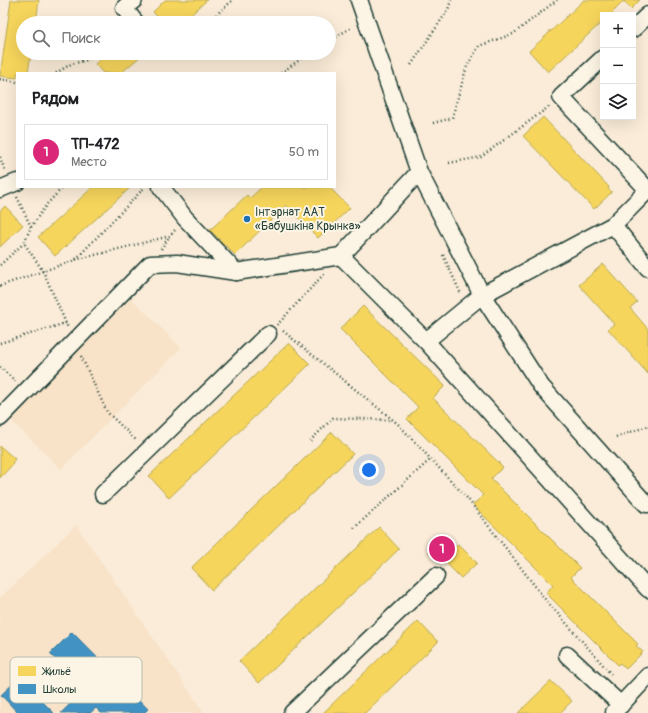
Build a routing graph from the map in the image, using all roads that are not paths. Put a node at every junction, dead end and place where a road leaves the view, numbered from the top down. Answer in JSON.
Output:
{"nodes":[{"id":1,"x":134,"y":0,"type":"edge"},
{"id":2,"x":359,"y":0,"type":"edge"},
{"id":3,"x":648,"y":15,"type":"edge"},
{"id":4,"x":130,"y":16,"type":"edge"},
{"id":5,"x":636,"y":26,"type":"edge"},
{"id":6,"x":600,"y":61,"type":"edge"},
{"id":7,"x":419,"y":172,"type":"junction"},
{"id":8,"x":162,"y":188,"type":"edge"},
{"id":9,"x":648,"y":190,"type":"edge"},
{"id":10,"x":613,"y":225,"type":"junction"},
{"id":11,"x":341,"y":256,"type":"junction"},
{"id":12,"x":648,"y":268,"type":"edge"},
{"id":13,"x":236,"y":272,"type":"junction"},
{"id":14,"x":482,"y":295,"type":"junction"},
{"id":15,"x":272,"y":330,"type":"road end"},
{"id":16,"x":426,"y":341,"type":"junction"},
{"id":17,"x":0,"y":418,"type":"edge"},
{"id":18,"x":103,"y":494,"type":"dead end"},
{"id":19,"x":647,"y":505,"type":"edge"},
{"id":20,"x":436,"y":576,"type":"dead end"},
{"id":21,"x":648,"y":589,"type":"edge"},
{"id":22,"x":567,"y":654,"type":"dead end"},
{"id":23,"x":648,"y":676,"type":"edge"},
{"id":24,"x":617,"y":709,"type":"edge"},
{"id":25,"x":292,"y":713,"type":"edge"}],
"edges":[{"from":1,"to":4,"type":"street"},
{"from":2,"to":7,"type":"street"},
{"from":3,"to":5,"type":"street"},
{"from":6,"to":9,"type":"street"},
{"from":7,"to":11,"type":"street"},
{"from":7,"to":14,"type":"street"},
{"from":8,"to":13,"type":"street"},
{"from":9,"to":10,"type":"street"},
{"from":10,"to":12,"type":"street"},
{"from":10,"to":14,"type":"street"},
{"from":11,"to":13,"type":"street"},
{"from":11,"to":16,"type":"street"},
{"from":13,"to":17,"type":"street"},
{"from":14,"to":16,"type":"street"},
{"from":14,"to":19,"type":"street"},
{"from":15,"to":18,"type":"street"},
{"from":16,"to":21,"type":"street"},
{"from":20,"to":25,"type":"street"},
{"from":22,"to":24,"type":"street"},
{"from":23,"to":24,"type":"street"}]}
